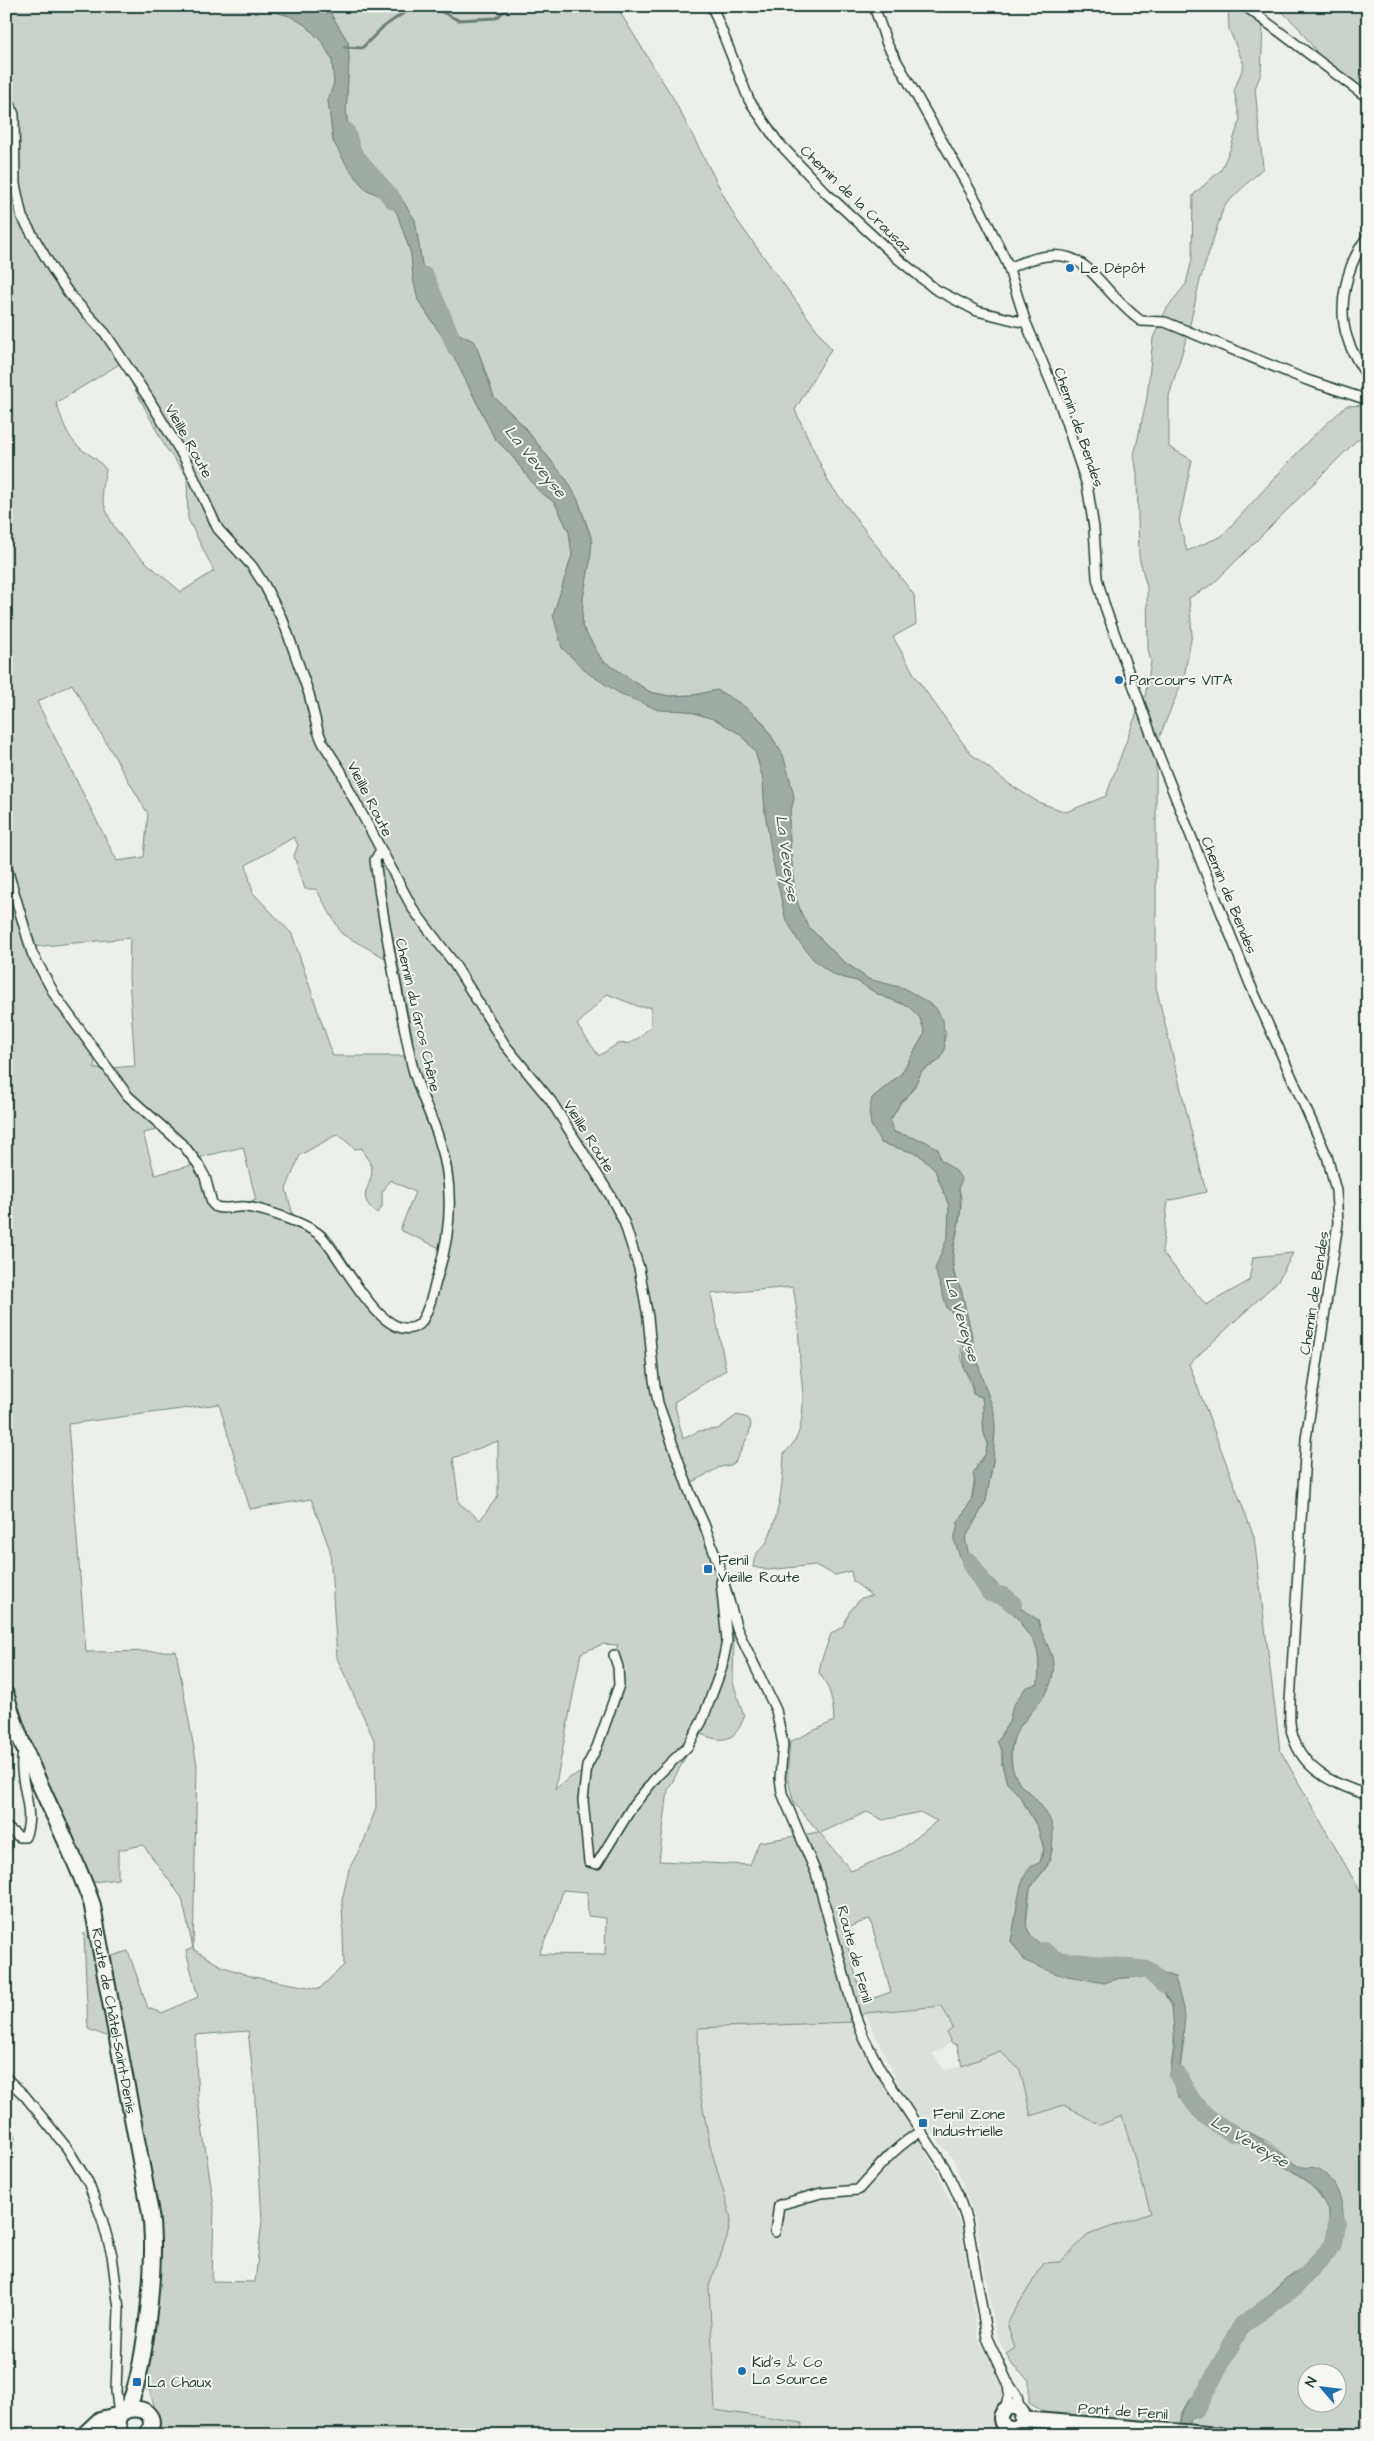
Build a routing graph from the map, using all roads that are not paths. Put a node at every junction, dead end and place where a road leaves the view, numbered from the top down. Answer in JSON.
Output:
{"nodes":[{"id":1,"x":712,"y":6,"type":"edge"},
{"id":2,"x":874,"y":6,"type":"edge"},
{"id":3,"x":1245,"y":6,"type":"edge"},
{"id":4,"x":6,"y":92,"type":"edge"},
{"id":5,"x":1368,"y":98,"type":"edge"},
{"id":6,"x":1368,"y":236,"type":"edge"},
{"id":7,"x":1009,"y":268,"type":"junction"},
{"id":8,"x":1026,"y":323,"type":"junction"},
{"id":9,"x":1368,"y":378,"type":"edge"},
{"id":10,"x":1368,"y":400,"type":"edge"},
{"id":11,"x":381,"y":850,"type":"junction"},
{"id":12,"x":6,"y":865,"type":"edge"},
{"id":13,"x":704,"y":1524,"type":"joint"},
{"id":14,"x":720,"y":1566,"type":"junction"},
{"id":15,"x":614,"y":1655,"type":"dead end"},
{"id":16,"x":6,"y":1695,"type":"edge"},
{"id":17,"x":24,"y":1749,"type":"junction"},
{"id":18,"x":1368,"y":1795,"type":"edge"},
{"id":19,"x":6,"y":1827,"type":"edge"},
{"id":20,"x":6,"y":2078,"type":"edge"},
{"id":21,"x":922,"y":2131,"type":"junction"},
{"id":22,"x":775,"y":2232,"type":"dead end"},
{"id":23,"x":142,"y":2362,"type":"junction"},
{"id":24,"x":1007,"y":2380,"type":"junction"},
{"id":25,"x":1005,"y":2409,"type":"junction"},
{"id":26,"x":123,"y":2412,"type":"junction"},
{"id":27,"x":149,"y":2416,"type":"junction"},
{"id":28,"x":1018,"y":2423,"type":"edge"},
{"id":29,"x":121,"y":2434,"type":"edge"},
{"id":30,"x":84,"y":2435,"type":"edge"},
{"id":31,"x":147,"y":2435,"type":"edge"},
{"id":32,"x":1220,"y":2435,"type":"edge"}],
"edges":[{"from":1,"to":8,"type":"street","name":"Chemin de la Crausaz"},
{"from":2,"to":7,"type":"street","name":"Chemin de Bendes"},
{"from":3,"to":5,"type":"street"},
{"from":4,"to":11,"type":"street","name":"Vieille Route"},
{"from":6,"to":9,"type":"street"},
{"from":7,"to":8,"type":"street","name":"Chemin de Bendes"},
{"from":7,"to":10,"type":"street"},
{"from":8,"to":18,"type":"street","name":"Chemin de Bendes"},
{"from":11,"to":12,"type":"street","name":"Chemin du Gros Chêne"},
{"from":11,"to":13,"type":"street","name":"Vieille Route"},
{"from":13,"to":14,"type":"street","name":"Route de Fenil"},
{"from":14,"to":15,"type":"street"},
{"from":14,"to":21,"type":"street","name":"Route de Fenil"},
{"from":16,"to":17,"type":"main road","name":"Route de Châtel-Saint-Denis"},
{"from":17,"to":19,"type":"street"},
{"from":17,"to":23,"type":"main road","name":"Route de Châtel-Saint-Denis"},
{"from":20,"to":26,"type":"street"},
{"from":21,"to":22,"type":"street"},
{"from":21,"to":24,"type":"street","name":"Route de Fenil"},
{"from":23,"to":26,"type":"main road","name":"Route de Châtel-Saint-Denis"},
{"from":23,"to":27,"type":"main road","name":"Route de Châtel-Saint-Denis"},
{"from":24,"to":25,"type":"street","name":"Route de Fenil"},
{"from":24,"to":28,"type":"street","name":"Route de Fenil"},
{"from":25,"to":28,"type":"street","name":"Pont de Fenil"},
{"from":25,"to":28,"type":"street"},
{"from":26,"to":27,"type":"main road"},
{"from":26,"to":29,"type":"main road","name":"Route de Châtel-Saint-Denis"},
{"from":26,"to":30,"type":"street"},
{"from":27,"to":31,"type":"main road","name":"Route de Châtel-Saint-Denis"},
{"from":28,"to":32,"type":"street","name":"Pont de Fenil"},
{"from":29,"to":30,"type":"street"}]}
